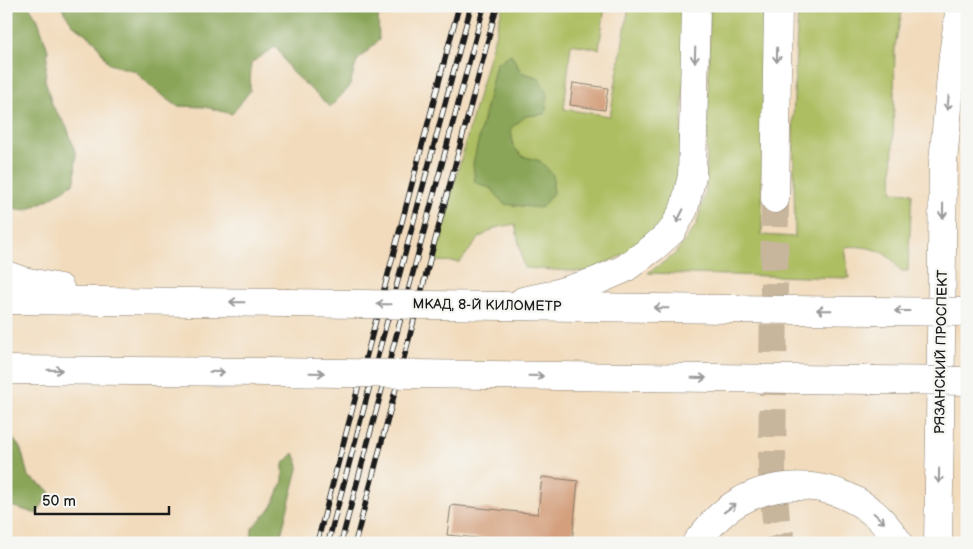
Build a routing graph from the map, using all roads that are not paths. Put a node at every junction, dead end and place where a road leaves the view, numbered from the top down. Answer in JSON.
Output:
{"nodes":[{"id":1,"x":696,"y":6,"type":"edge"},
{"id":2,"x":778,"y":6,"type":"edge"},
{"id":3,"x":950,"y":6,"type":"edge"},
{"id":4,"x":960,"y":6,"type":"edge"},
{"id":5,"x":953,"y":55,"type":"junction"},
{"id":6,"x":775,"y":199,"type":"tunnel mouth"},
{"id":7,"x":6,"y":275,"type":"edge"},
{"id":8,"x":6,"y":300,"type":"edge"},
{"id":9,"x":133,"y":301,"type":"junction"},
{"id":10,"x":503,"y":306,"type":"junction"},
{"id":11,"x":967,"y":312,"type":"edge"},
{"id":12,"x":6,"y":370,"type":"edge"},
{"id":13,"x":967,"y":381,"type":"edge"},
{"id":14,"x":696,"y":543,"type":"edge"},
{"id":15,"x":900,"y":543,"type":"edge"},
{"id":16,"x":938,"y":543,"type":"edge"}],
"edges":[{"from":1,"to":10,"type":"main road","one_way":true},
{"from":2,"to":6,"type":"main road","one_way":true},
{"from":3,"to":5,"type":"main road"},
{"from":4,"to":5,"type":"main road"},
{"from":5,"to":16,"type":"main road","name":"РЯЗАНСКИЙ ПРОСПЕКТ","one_way":true},
{"from":7,"to":9,"type":"main road"},
{"from":8,"to":9,"type":"main road","name":"МКАД, 8-Й КИЛОМЕТР"},
{"from":10,"to":9,"type":"main road","name":"МКАД, 8-Й КИЛОМЕТР","one_way":true,"bridge":true},
{"from":11,"to":10,"type":"main road","name":"МКАД, 8-Й КИЛОМЕТР","one_way":true,"bridge":true},
{"from":12,"to":13,"type":"main road","one_way":true,"bridge":true},
{"from":14,"to":15,"type":"main road","one_way":true}]}
